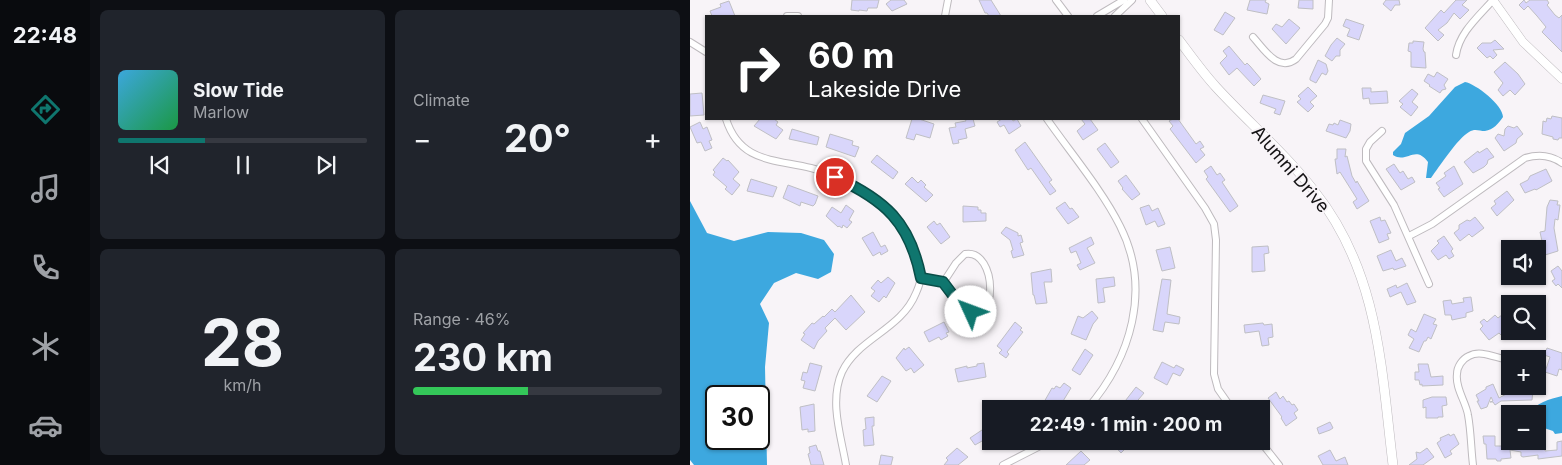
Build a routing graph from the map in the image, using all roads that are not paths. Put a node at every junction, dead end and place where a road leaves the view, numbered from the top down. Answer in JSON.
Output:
{"nodes":[{"id":1,"x":948,"y":0,"type":"edge"},
{"id":2,"x":1056,"y":0,"type":"edge"},
{"id":3,"x":1124,"y":0,"type":"edge"},
{"id":4,"x":1132,"y":0,"type":"edge"},
{"id":5,"x":1150,"y":0,"type":"edge"},
{"id":6,"x":1329,"y":0,"type":"edge"},
{"id":7,"x":1493,"y":0,"type":"edge"},
{"id":8,"x":945,"y":15,"type":"edge"},
{"id":9,"x":1067,"y":15,"type":"edge"},
{"id":10,"x":1099,"y":15,"type":"edge"},
{"id":11,"x":1116,"y":15,"type":"edge"},
{"id":12,"x":1161,"y":15,"type":"edge"},
{"id":13,"x":1253,"y":37,"type":"dead end"},
{"id":14,"x":1180,"y":41,"type":"edge"},
{"id":15,"x":690,"y":42,"type":"edge"},
{"id":16,"x":705,"y":51,"type":"edge"},
{"id":17,"x":1456,"y":56,"type":"dead end"},
{"id":18,"x":1562,"y":78,"type":"edge"},
{"id":19,"x":726,"y":120,"type":"edge"},
{"id":20,"x":1048,"y":120,"type":"edge"},
{"id":21,"x":1143,"y":120,"type":"edge"},
{"id":22,"x":1382,"y":131,"type":"dead end"},
{"id":23,"x":1562,"y":163,"type":"edge"},
{"id":24,"x":1409,"y":236,"type":"junction"},
{"id":25,"x":921,"y":278,"type":"junction"},
{"id":26,"x":943,"y":282,"type":"junction"},
{"id":27,"x":1429,"y":284,"type":"dead end"},
{"id":28,"x":1501,"y":358,"type":"edge"},
{"id":29,"x":1094,"y":400,"type":"edge"},
{"id":30,"x":1226,"y":400,"type":"edge"},
{"id":31,"x":1032,"y":450,"type":"edge"},
{"id":32,"x":1267,"y":450,"type":"edge"},
{"id":33,"x":846,"y":465,"type":"edge"},
{"id":34,"x":1003,"y":465,"type":"edge"},
{"id":35,"x":1279,"y":465,"type":"edge"},
{"id":36,"x":1393,"y":465,"type":"edge"},
{"id":37,"x":1473,"y":465,"type":"edge"}],
"edges":[{"from":1,"to":8,"type":"street"},
{"from":2,"to":9,"type":"street"},
{"from":3,"to":10,"type":"street"},
{"from":4,"to":11,"type":"street"},
{"from":5,"to":12,"type":"main road"},
{"from":6,"to":13,"type":"street"},
{"from":7,"to":17,"type":"street"},
{"from":7,"to":18,"type":"street"},
{"from":14,"to":36,"type":"main road","name":"Alumni Drive"},
{"from":15,"to":16,"type":"street"},
{"from":19,"to":25,"type":"street"},
{"from":20,"to":29,"type":"street"},
{"from":21,"to":30,"type":"street"},
{"from":22,"to":24,"type":"street"},
{"from":23,"to":24,"type":"street"},
{"from":24,"to":27,"type":"street"},
{"from":25,"to":26,"type":"street"},
{"from":25,"to":33,"type":"street"},
{"from":26,"to":26,"type":"street"},
{"from":28,"to":37,"type":"street"},
{"from":31,"to":34,"type":"street"},
{"from":32,"to":35,"type":"street"}]}
